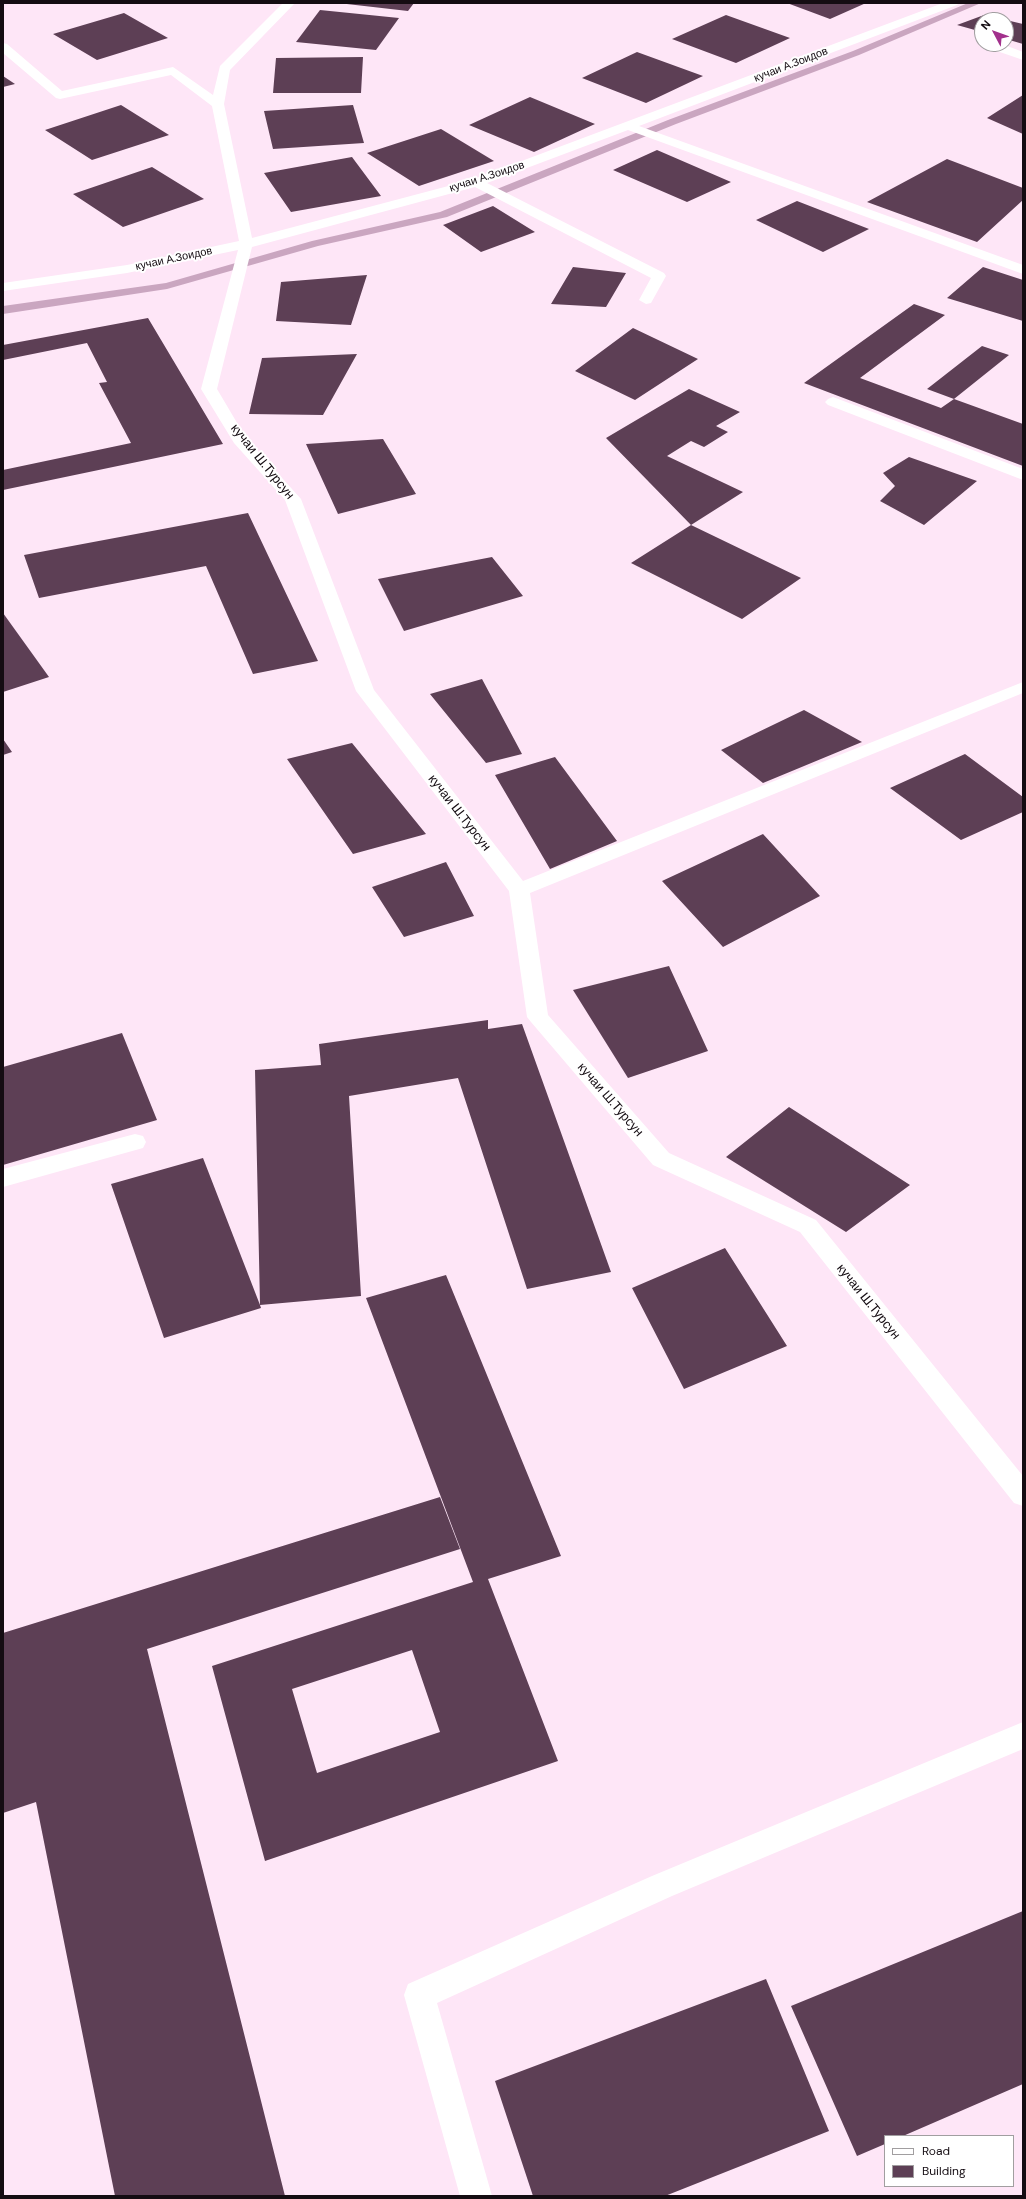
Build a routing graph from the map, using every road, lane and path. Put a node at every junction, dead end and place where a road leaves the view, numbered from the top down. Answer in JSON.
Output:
{"nodes":[{"id":1,"x":289,"y":3,"type":"edge"},
{"id":2,"x":953,"y":3,"type":"edge"},
{"id":3,"x":3,"y":47,"type":"edge"},
{"id":4,"x":1012,"y":52,"type":"edge"},
{"id":5,"x":1023,"y":56,"type":"edge"},
{"id":6,"x":218,"y":104,"type":"junction"},
{"id":7,"x":631,"y":127,"type":"junction"},
{"id":8,"x":476,"y":183,"type":"junction"},
{"id":9,"x":242,"y":258,"type":"junction"},
{"id":10,"x":1023,"y":270,"type":"edge"},
{"id":11,"x":3,"y":287,"type":"edge"},
{"id":12,"x":646,"y":300,"type":"dead end"},
{"id":13,"x":833,"y":402,"type":"dead end"},
{"id":14,"x":1023,"y":475,"type":"edge"},
{"id":15,"x":1023,"y":687,"type":"edge"},
{"id":16,"x":519,"y":890,"type":"junction"},
{"id":17,"x":135,"y":1142,"type":"dead end"},
{"id":18,"x":3,"y":1178,"type":"edge"},
{"id":19,"x":1023,"y":1495,"type":"edge"},
{"id":20,"x":1023,"y":1735,"type":"edge"},
{"id":21,"x":476,"y":2196,"type":"edge"}],
"edges":[{"from":1,"to":6,"type":"street","name":"кучаи Ш.Турсун"},
{"from":2,"to":7,"type":"street","name":"кучаи А.Зоидов"},
{"from":3,"to":6,"type":"street"},
{"from":4,"to":5,"type":"street"},
{"from":6,"to":9,"type":"street","name":"кучаи Ш.Турсун"},
{"from":7,"to":8,"type":"street","name":"кучаи А.Зоидов"},
{"from":7,"to":10,"type":"street"},
{"from":8,"to":9,"type":"street","name":"кучаи А.Зоидов"},
{"from":8,"to":12,"type":"street"},
{"from":9,"to":11,"type":"street","name":"кучаи А.Зоидов"},
{"from":9,"to":16,"type":"street","name":"кучаи Ш.Турсун"},
{"from":13,"to":14,"type":"street"},
{"from":15,"to":16,"type":"street"},
{"from":16,"to":19,"type":"street","name":"кучаи Ш.Турсун"},
{"from":17,"to":18,"type":"street"},
{"from":20,"to":21,"type":"street"}]}
